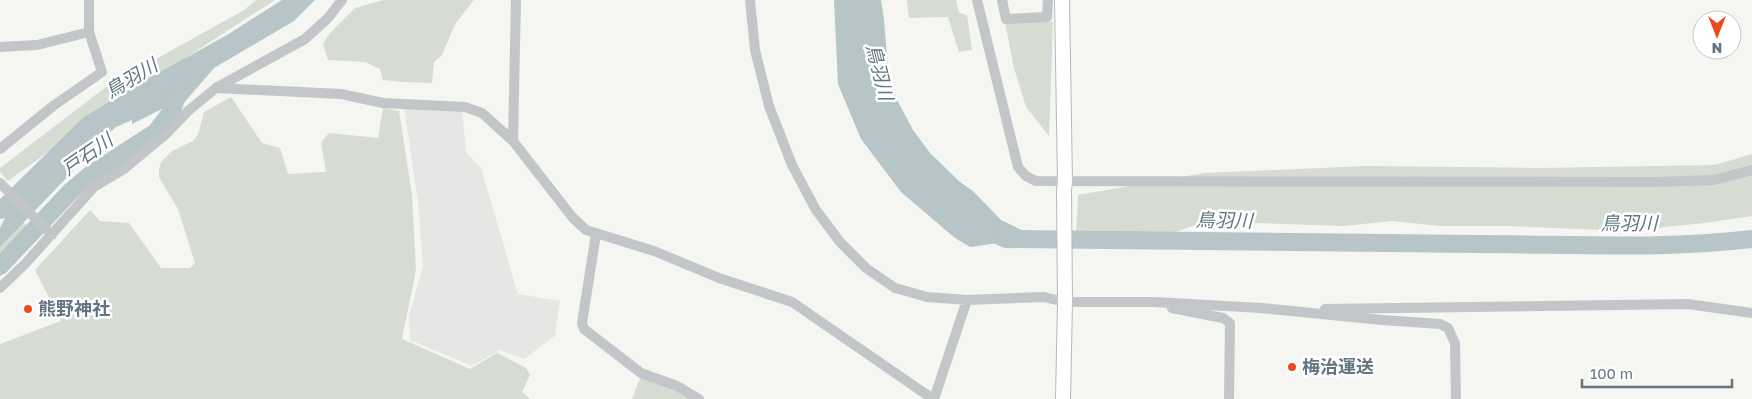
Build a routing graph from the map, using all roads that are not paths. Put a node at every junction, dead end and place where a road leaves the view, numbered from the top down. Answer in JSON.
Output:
{"nodes":[{"id":1,"x":89,"y":0,"type":"edge"},
{"id":2,"x":342,"y":0,"type":"edge"},
{"id":3,"x":516,"y":0,"type":"edge"},
{"id":4,"x":750,"y":0,"type":"edge"},
{"id":5,"x":977,"y":0,"type":"edge"},
{"id":6,"x":1002,"y":0,"type":"edge"},
{"id":7,"x":1048,"y":0,"type":"edge"},
{"id":8,"x":1062,"y":0,"type":"edge"},
{"id":9,"x":89,"y":32,"type":"junction"},
{"id":10,"x":0,"y":46,"type":"edge"},
{"id":11,"x":216,"y":88,"type":"junction"},
{"id":12,"x":513,"y":141,"type":"junction"},
{"id":13,"x":0,"y":149,"type":"edge"},
{"id":14,"x":1752,"y":170,"type":"edge"},
{"id":15,"x":0,"y":183,"type":"edge"},
{"id":16,"x":1064,"y":186,"type":"junction"},
{"id":17,"x":49,"y":233,"type":"junction"},
{"id":18,"x":596,"y":234,"type":"junction"},
{"id":19,"x":0,"y":288,"type":"edge"},
{"id":20,"x":1065,"y":297,"type":"junction"},
{"id":21,"x":967,"y":300,"type":"junction"},
{"id":22,"x":1154,"y":302,"type":"junction"},
{"id":23,"x":1279,"y":309,"type":"junction"},
{"id":24,"x":1752,"y":313,"type":"edge"},
{"id":25,"x":699,"y":399,"type":"edge"},
{"id":26,"x":934,"y":399,"type":"edge"},
{"id":27,"x":1063,"y":399,"type":"edge"},
{"id":28,"x":1229,"y":399,"type":"edge"},
{"id":29,"x":1456,"y":399,"type":"edge"}],
"edges":[{"from":1,"to":9,"type":"street"},
{"from":2,"to":11,"type":"street"},
{"from":3,"to":12,"type":"street"},
{"from":4,"to":21,"type":"street"},
{"from":5,"to":16,"type":"street"},
{"from":6,"to":7,"type":"street"},
{"from":8,"to":16,"type":"street"},
{"from":9,"to":10,"type":"street"},
{"from":9,"to":13,"type":"street"},
{"from":11,"to":12,"type":"street"},
{"from":11,"to":17,"type":"street"},
{"from":12,"to":18,"type":"street"},
{"from":14,"to":16,"type":"street"},
{"from":15,"to":17,"type":"street"},
{"from":16,"to":20,"type":"street"},
{"from":17,"to":19,"type":"street"},
{"from":18,"to":25,"type":"street"},
{"from":18,"to":26,"type":"street"},
{"from":20,"to":21,"type":"street"},
{"from":20,"to":22,"type":"street"},
{"from":20,"to":27,"type":"street"},
{"from":21,"to":26,"type":"street"},
{"from":22,"to":23,"type":"street"},
{"from":22,"to":28,"type":"street"},
{"from":23,"to":24,"type":"street"},
{"from":23,"to":29,"type":"street"}]}
